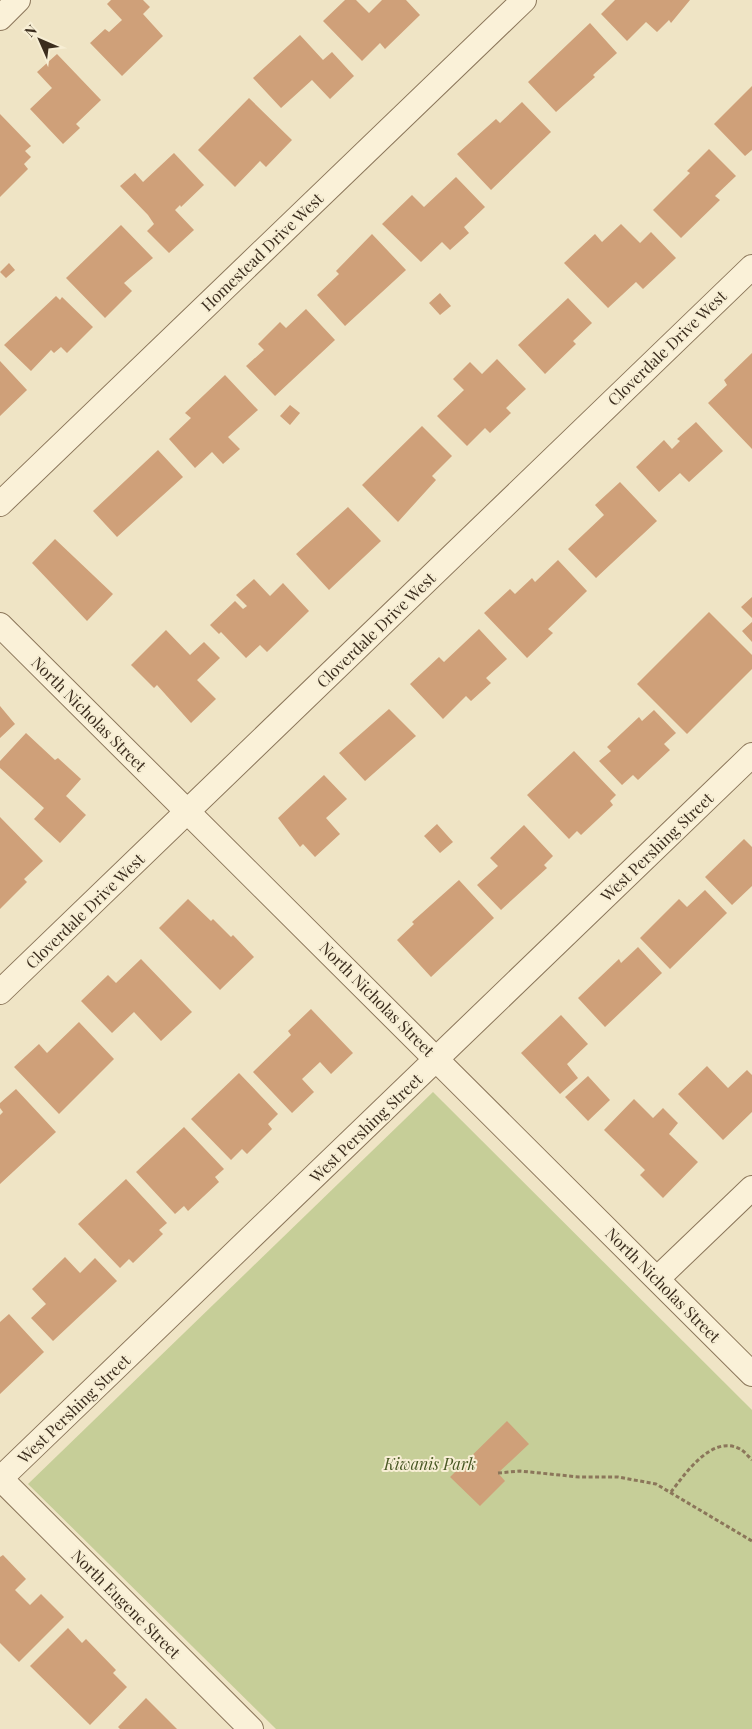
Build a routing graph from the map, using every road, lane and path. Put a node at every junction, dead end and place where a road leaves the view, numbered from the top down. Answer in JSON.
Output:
{"nodes":[{"id":1,"x":18,"y":0,"type":"edge"},
{"id":2,"x":524,"y":0,"type":"edge"},
{"id":3,"x":0,"y":18,"type":"edge"},
{"id":4,"x":752,"y":267,"type":"edge"},
{"id":5,"x":0,"y":504,"type":"edge"},
{"id":6,"x":0,"y":625,"type":"edge"},
{"id":7,"x":752,"y":755,"type":"edge"},
{"id":8,"x":187,"y":812,"type":"junction"},
{"id":9,"x":0,"y":992,"type":"edge"},
{"id":10,"x":437,"y":1059,"type":"junction"},
{"id":11,"x":752,"y":1188,"type":"edge"},
{"id":12,"x":657,"y":1279,"type":"junction"},
{"id":13,"x":752,"y":1374,"type":"edge"},
{"id":14,"x":752,"y":1460,"type":"edge"},
{"id":15,"x":498,"y":1473,"type":"dead end"},
{"id":16,"x":0,"y":1479,"type":"edge"},
{"id":17,"x":671,"y":1492,"type":"junction"},
{"id":18,"x":752,"y":1540,"type":"edge"},
{"id":19,"x":251,"y":1729,"type":"edge"}],
"edges":[{"from":1,"to":3,"type":"street"},
{"from":2,"to":5,"type":"street","name":"Homestead Drive West"},
{"from":4,"to":8,"type":"street","name":"Cloverdale Drive West"},
{"from":6,"to":8,"type":"street","name":"North Nicholas Street"},
{"from":7,"to":10,"type":"street","name":"West Pershing Street"},
{"from":8,"to":9,"type":"street","name":"Cloverdale Drive West"},
{"from":8,"to":10,"type":"street","name":"North Nicholas Street"},
{"from":10,"to":12,"type":"street","name":"North Nicholas Street"},
{"from":10,"to":16,"type":"street","name":"West Pershing Street"},
{"from":11,"to":12,"type":"street"},
{"from":12,"to":13,"type":"street","name":"North Nicholas Street"},
{"from":14,"to":17,"type":"path"},
{"from":15,"to":17,"type":"path"},
{"from":16,"to":19,"type":"street","name":"North Eugene Street"},
{"from":17,"to":18,"type":"path"}]}
